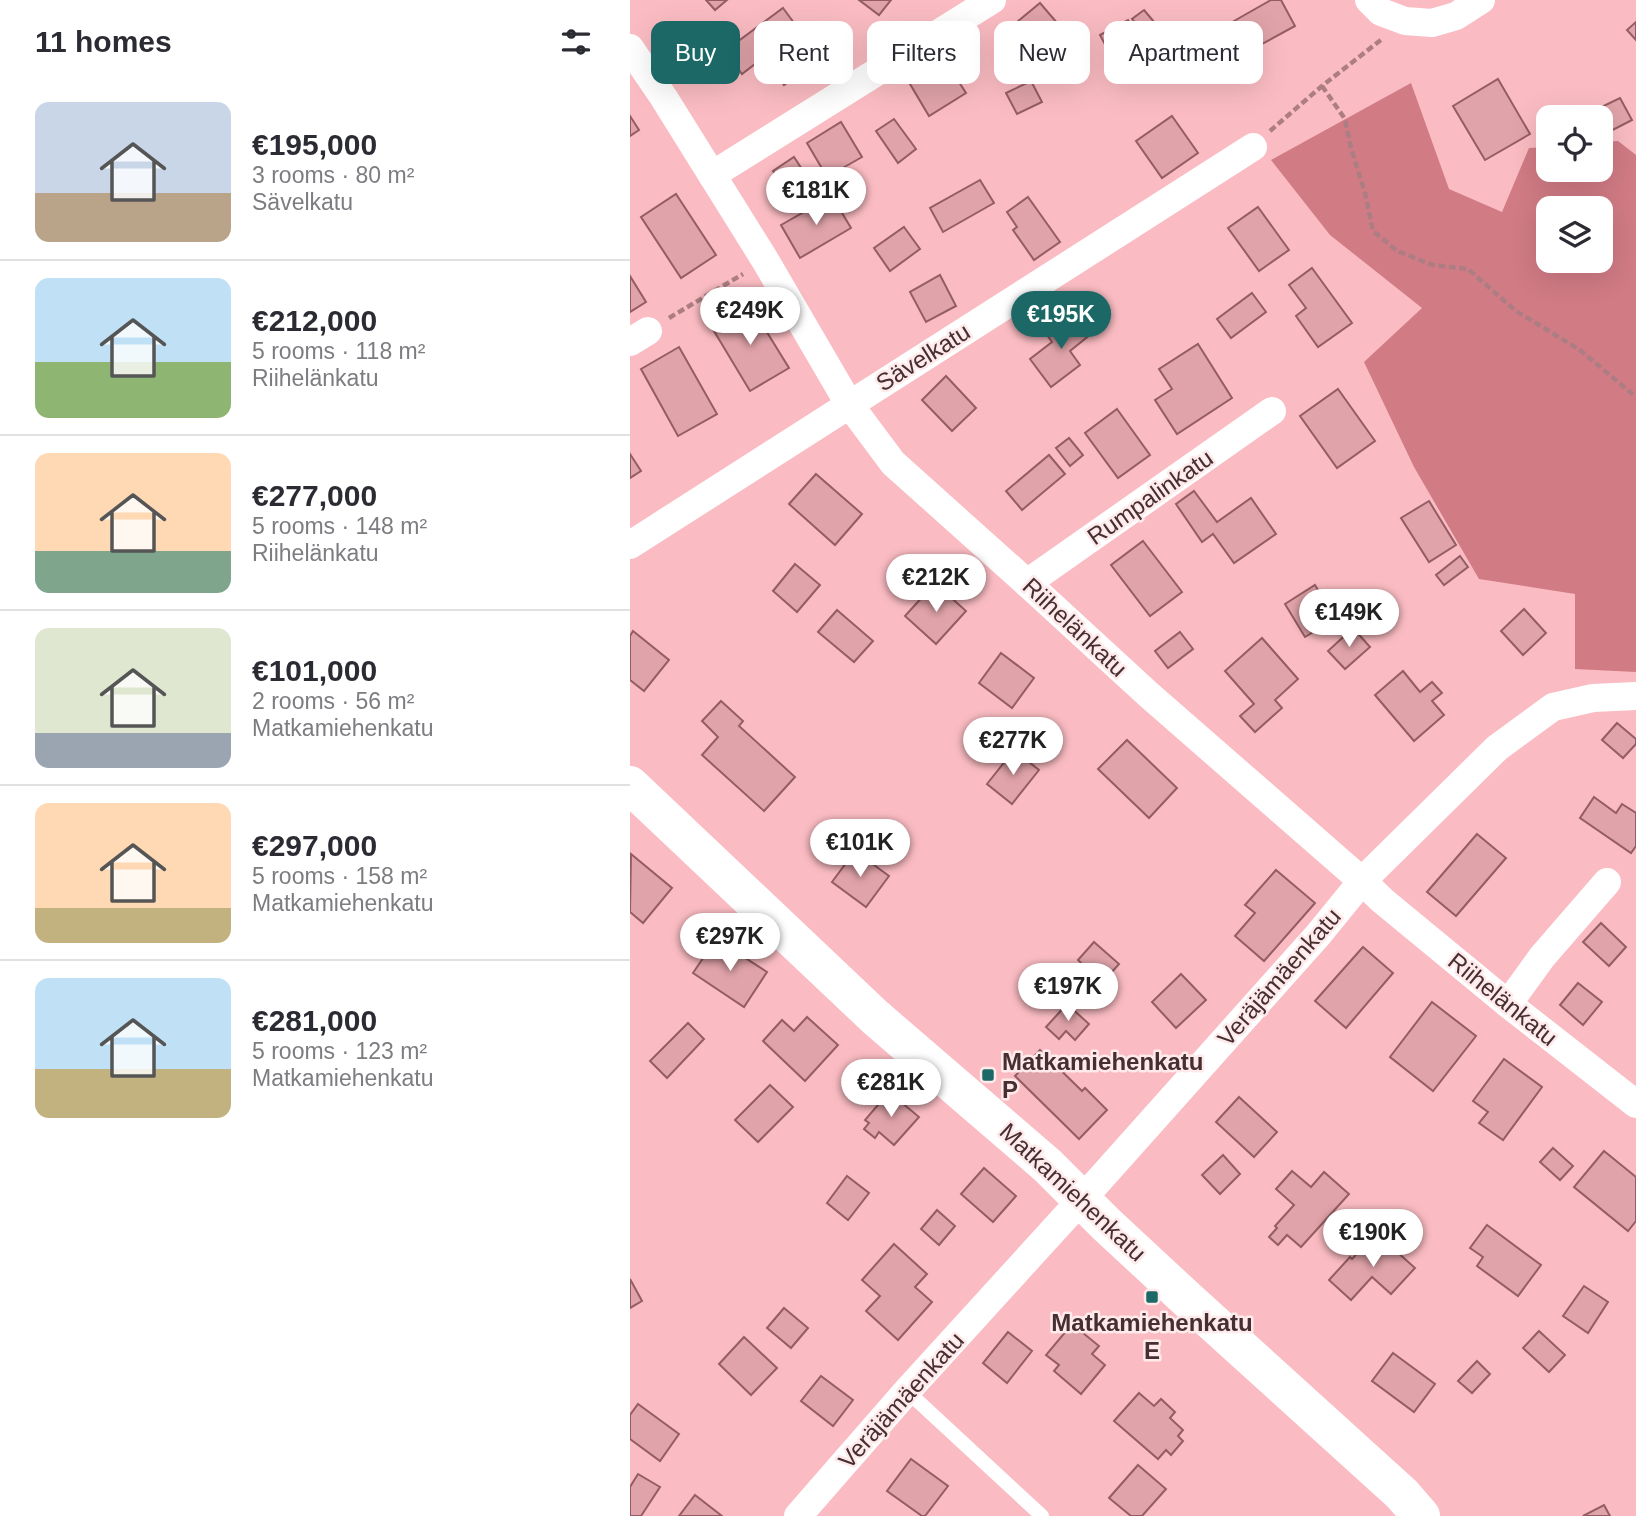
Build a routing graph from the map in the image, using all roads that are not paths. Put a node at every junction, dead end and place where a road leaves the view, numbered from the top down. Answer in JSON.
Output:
{"nodes":[{"id":1,"x":992,"y":0,"type":"edge"},
{"id":2,"x":1369,"y":0,"type":"edge"},
{"id":3,"x":1481,"y":0,"type":"edge"},
{"id":4,"x":630,"y":48,"type":"edge"},
{"id":5,"x":1253,"y":147,"type":"road end"},
{"id":6,"x":712,"y":175,"type":"junction"},
{"id":7,"x":849,"y":404,"type":"junction"},
{"id":8,"x":1272,"y":411,"type":"dead end"},
{"id":9,"x":630,"y":545,"type":"edge"},
{"id":10,"x":1027,"y":583,"type":"junction"},
{"id":11,"x":1636,"y":696,"type":"edge"},
{"id":12,"x":630,"y":785,"type":"edge"},
{"id":13,"x":1362,"y":881,"type":"junction"},
{"id":14,"x":1607,"y":882,"type":"dead end"},
{"id":15,"x":1508,"y":1004,"type":"junction"},
{"id":16,"x":1636,"y":1104,"type":"edge"},
{"id":17,"x":1081,"y":1199,"type":"junction"},
{"id":18,"x":907,"y":1391,"type":"junction"},
{"id":19,"x":798,"y":1516,"type":"edge"},
{"id":20,"x":1042,"y":1516,"type":"edge"},
{"id":21,"x":1421,"y":1516,"type":"edge"}],
"edges":[{"from":1,"to":6,"type":"street"},
{"from":2,"to":3,"type":"street"},
{"from":4,"to":6,"type":"street","name":"Riihelänkatu"},
{"from":5,"to":7,"type":"street","name":"Sävelkatu"},
{"from":6,"to":7,"type":"street","name":"Riihelänkatu"},
{"from":7,"to":9,"type":"street","name":"Sävelkatu"},
{"from":7,"to":10,"type":"street","name":"Riihelänkatu"},
{"from":8,"to":10,"type":"street","name":"Rumpalinkatu"},
{"from":10,"to":13,"type":"street","name":"Riihelänkatu"},
{"from":11,"to":13,"type":"street","name":"Veräjämäenkatu"},
{"from":12,"to":17,"type":"street","name":"Matkamiehenkatu"},
{"from":13,"to":15,"type":"street","name":"Riihelänkatu"},
{"from":13,"to":17,"type":"street","name":"Veräjämäenkatu"},
{"from":14,"to":15,"type":"street"},
{"from":15,"to":16,"type":"street","name":"Riihelänkatu"},
{"from":17,"to":18,"type":"street","name":"Veräjämäenkatu"},
{"from":17,"to":21,"type":"street","name":"Matkamiehenkatu"},
{"from":18,"to":19,"type":"street","name":"Veräjämäenkatu"},
{"from":18,"to":20,"type":"lane"}]}
